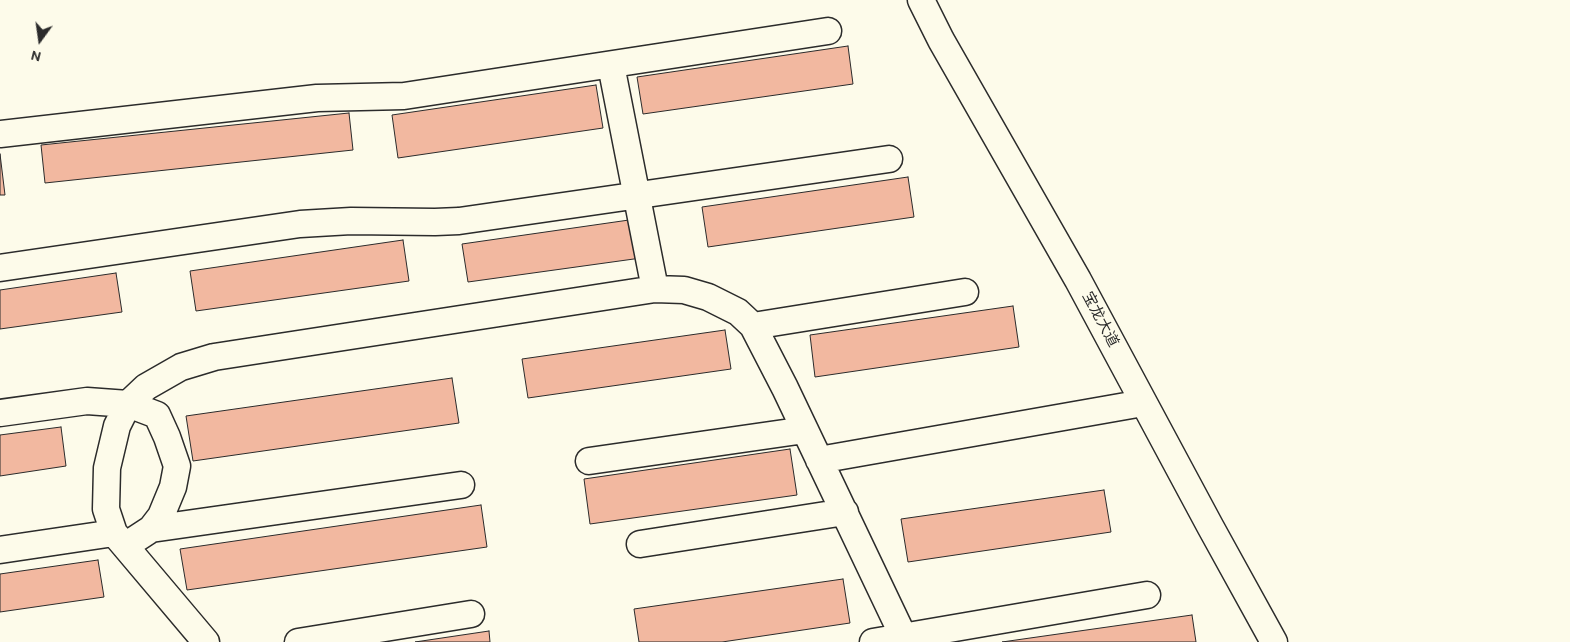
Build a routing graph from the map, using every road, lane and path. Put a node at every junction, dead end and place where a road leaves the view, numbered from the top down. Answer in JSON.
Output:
{"nodes":[{"id":1,"x":921,"y":0,"type":"edge"},
{"id":2,"x":828,"y":31,"type":"dead end"},
{"id":3,"x":611,"y":65,"type":"junction"},
{"id":4,"x":0,"y":134,"type":"edge"},
{"id":5,"x":889,"y":159,"type":"dead end"},
{"id":6,"x":637,"y":196,"type":"junction"},
{"id":7,"x":0,"y":268,"type":"edge"},
{"id":8,"x":655,"y":289,"type":"junction"},
{"id":9,"x":965,"y":292,"type":"dead end"},
{"id":10,"x":753,"y":326,"type":"junction"},
{"id":11,"x":1143,"y":403,"type":"junction"},
{"id":12,"x":128,"y":404,"type":"junction"},
{"id":13,"x":0,"y":413,"type":"edge"},
{"id":14,"x":805,"y":430,"type":"junction"},
{"id":15,"x":820,"y":460,"type":"junction"},
{"id":16,"x":589,"y":461,"type":"dead end"},
{"id":17,"x":461,"y":485,"type":"dead end"},
{"id":18,"x":845,"y":512,"type":"junction"},
{"id":19,"x":150,"y":529,"type":"junction"},
{"id":20,"x":120,"y":539,"type":"junction"},
{"id":21,"x":640,"y":544,"type":"dead end"},
{"id":22,"x":0,"y":550,"type":"edge"},
{"id":23,"x":1147,"y":595,"type":"dead end"},
{"id":24,"x":471,"y":614,"type":"dead end"},
{"id":25,"x":905,"y":639,"type":"edge"},
{"id":26,"x":206,"y":642,"type":"edge"},
{"id":27,"x":298,"y":642,"type":"edge"},
{"id":28,"x":873,"y":642,"type":"edge"},
{"id":29,"x":1274,"y":642,"type":"edge"}],
"edges":[{"from":1,"to":11,"type":"street","name":"宝龙大道"},
{"from":2,"to":3,"type":"street"},
{"from":3,"to":4,"type":"street"},
{"from":3,"to":6,"type":"street"},
{"from":5,"to":6,"type":"street"},
{"from":6,"to":7,"type":"street"},
{"from":6,"to":8,"type":"street"},
{"from":8,"to":10,"type":"street"},
{"from":8,"to":12,"type":"street"},
{"from":9,"to":10,"type":"street"},
{"from":10,"to":14,"type":"street"},
{"from":11,"to":15,"type":"street"},
{"from":11,"to":29,"type":"street","name":"宝龙大道"},
{"from":12,"to":13,"type":"street"},
{"from":12,"to":19,"type":"street"},
{"from":12,"to":20,"type":"street"},
{"from":14,"to":15,"type":"street"},
{"from":14,"to":16,"type":"street"},
{"from":15,"to":18,"type":"street"},
{"from":17,"to":19,"type":"street"},
{"from":18,"to":21,"type":"street"},
{"from":18,"to":25,"type":"street"},
{"from":19,"to":20,"type":"street"},
{"from":20,"to":22,"type":"street"},
{"from":20,"to":26,"type":"street"},
{"from":23,"to":25,"type":"street"},
{"from":24,"to":27,"type":"street"},
{"from":25,"to":28,"type":"street"}]}
